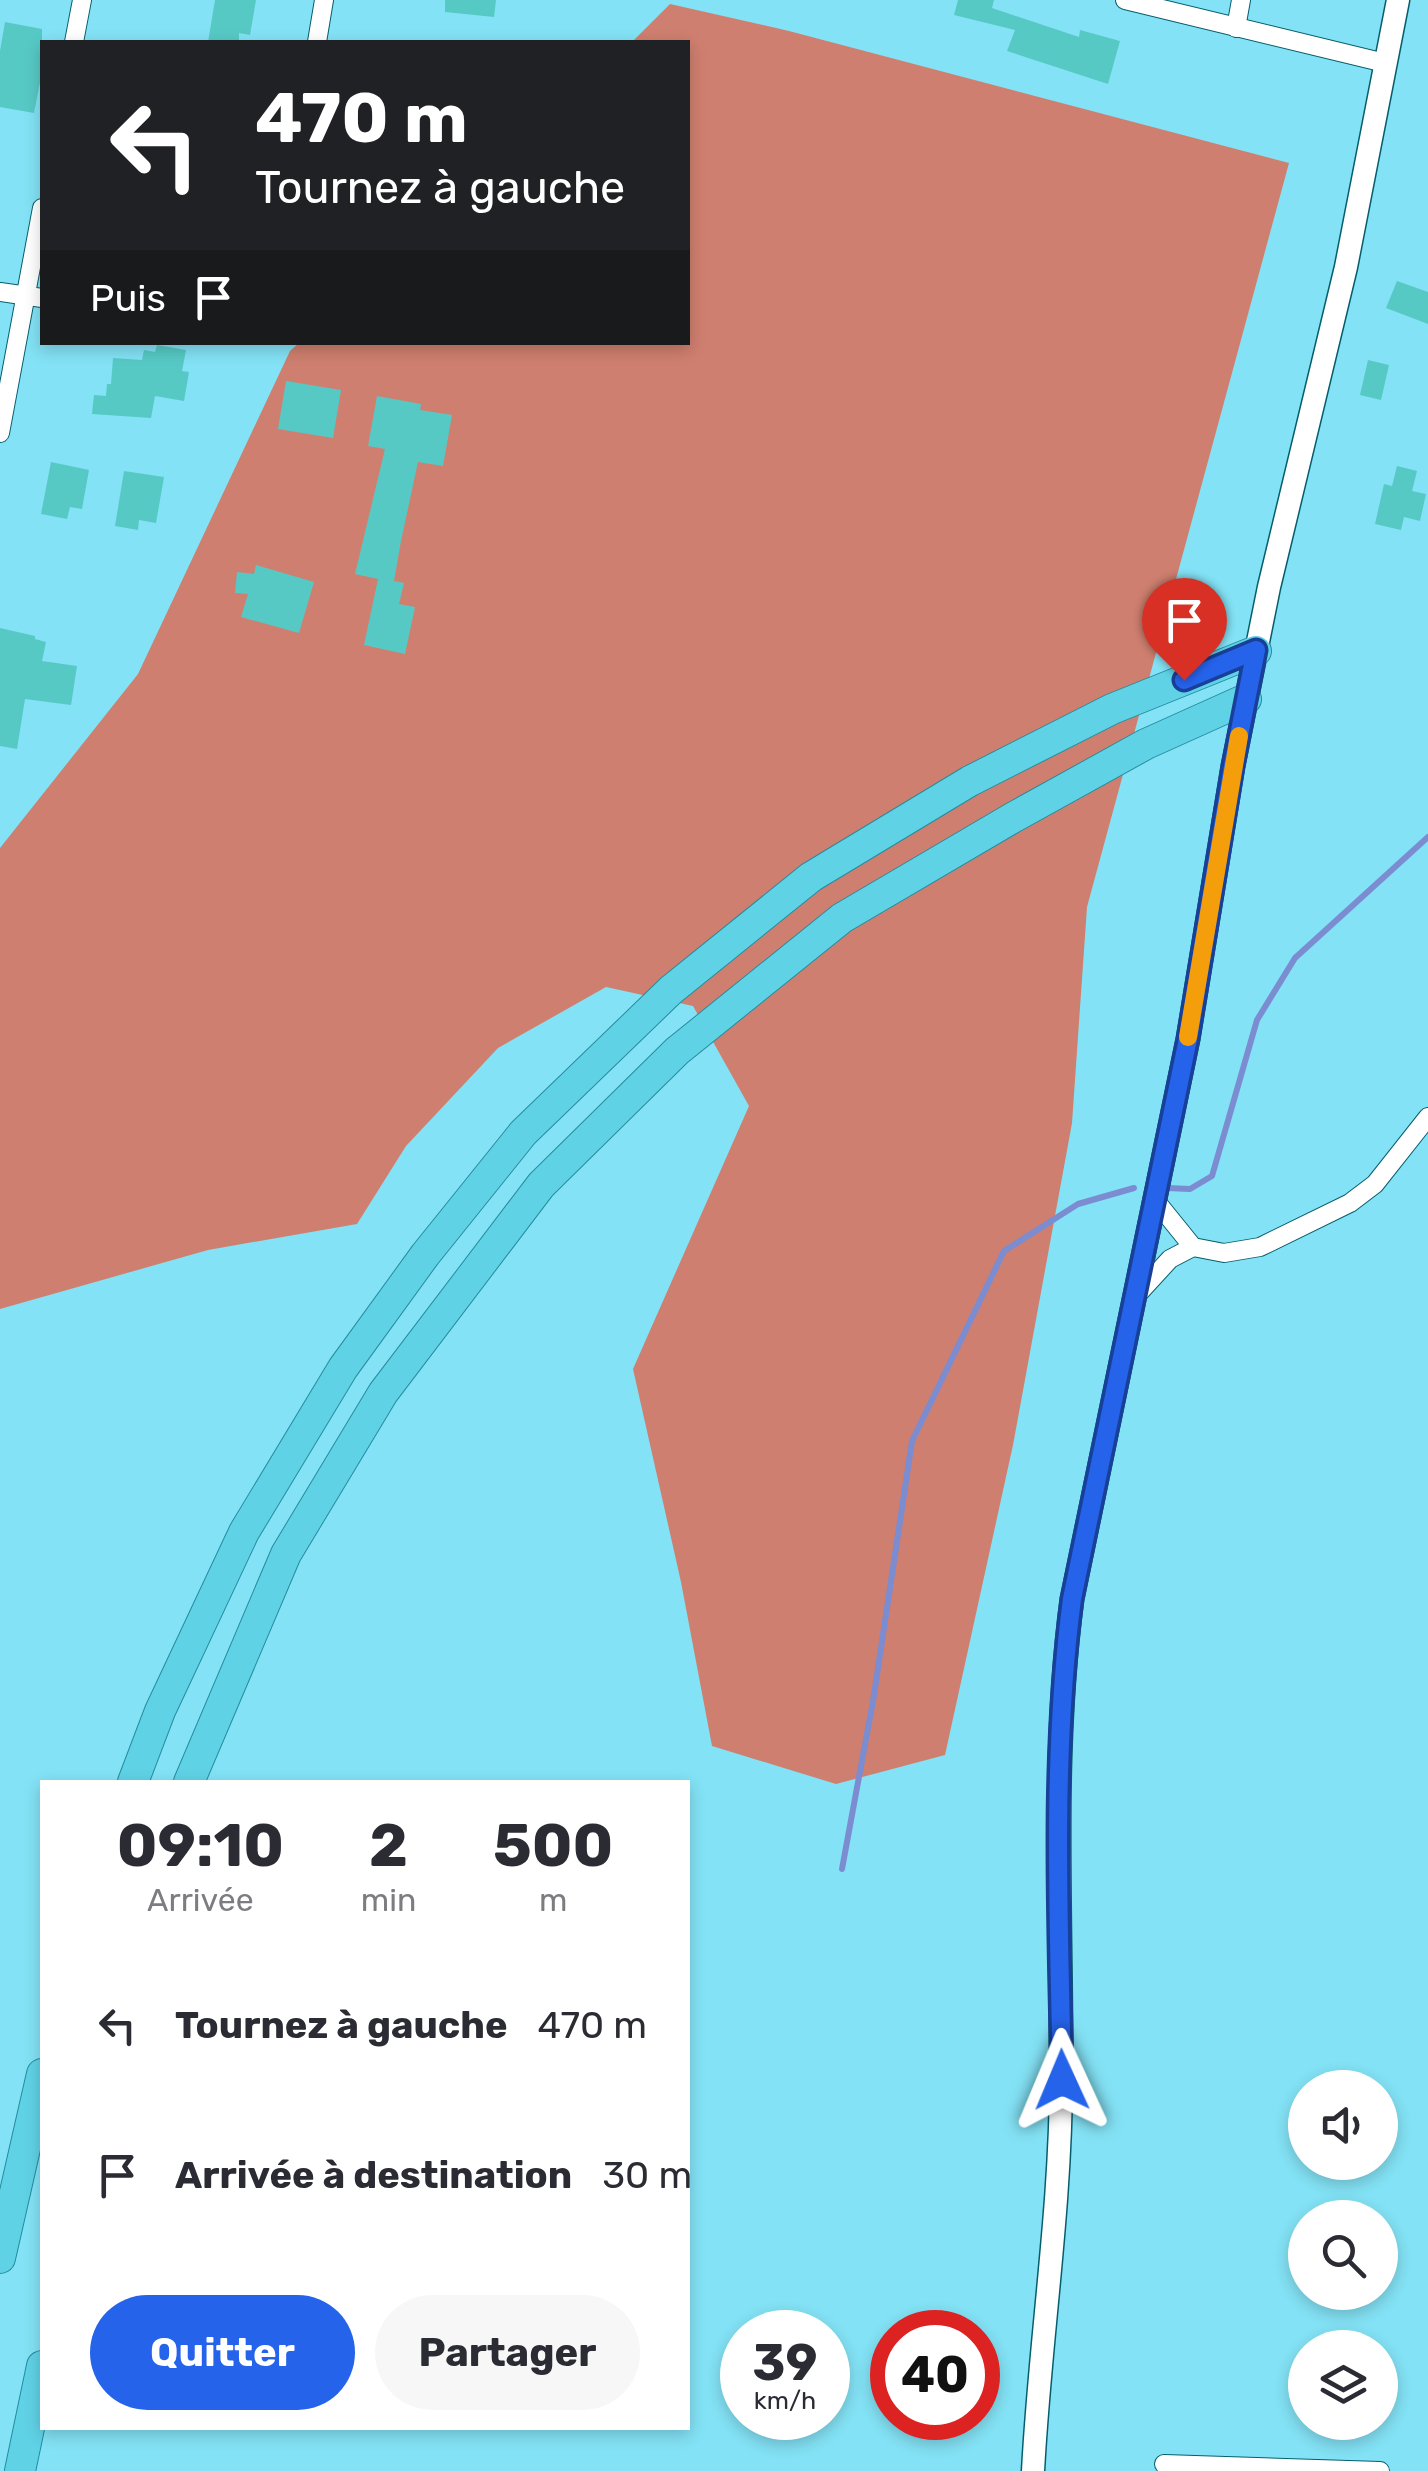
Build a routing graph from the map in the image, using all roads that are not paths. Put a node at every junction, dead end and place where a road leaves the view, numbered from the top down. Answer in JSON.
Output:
{"nodes":[{"id":1,"x":82,"y":0,"type":"edge"},
{"id":2,"x":324,"y":0,"type":"edge"},
{"id":3,"x":1125,"y":0,"type":"edge"},
{"id":4,"x":1241,"y":0,"type":"edge"},
{"id":5,"x":1398,"y":0,"type":"edge"},
{"id":6,"x":1236,"y":28,"type":"junction"},
{"id":7,"x":74,"y":40,"type":"edge"},
{"id":8,"x":316,"y":40,"type":"edge"},
{"id":9,"x":1385,"y":64,"type":"junction"},
{"id":10,"x":40,"y":230,"type":"edge"},
{"id":11,"x":0,"y":292,"type":"edge"},
{"id":12,"x":34,"y":298,"type":"edge"},
{"id":13,"x":0,"y":433,"type":"edge"},
{"id":14,"x":1256,"y":650,"type":"junction"},
{"id":15,"x":1246,"y":699,"type":"junction"},
{"id":16,"x":1428,"y":1117,"type":"edge"},
{"id":17,"x":1155,"y":1200,"type":"junction"},
{"id":18,"x":1194,"y":1248,"type":"junction"},
{"id":19,"x":1136,"y":1296,"type":"junction"},
{"id":20,"x":134,"y":1780,"type":"edge"},
{"id":21,"x":190,"y":1780,"type":"edge"},
{"id":22,"x":40,"y":2083,"type":"edge"},
{"id":23,"x":0,"y":2258,"type":"edge"},
{"id":24,"x":40,"y":2376,"type":"edge"},
{"id":25,"x":1164,"y":2464,"type":"dead end"},
{"id":26,"x":20,"y":2471,"type":"edge"},
{"id":27,"x":1032,"y":2471,"type":"edge"},
{"id":28,"x":1380,"y":2471,"type":"edge"}],
"edges":[{"from":1,"to":7,"type":"street"},
{"from":2,"to":8,"type":"street"},
{"from":3,"to":6,"type":"street"},
{"from":4,"to":6,"type":"street"},
{"from":5,"to":9,"type":"street"},
{"from":6,"to":9,"type":"street"},
{"from":9,"to":14,"type":"street"},
{"from":10,"to":12,"type":"street"},
{"from":11,"to":12,"type":"street"},
{"from":12,"to":13,"type":"street"},
{"from":14,"to":15,"type":"street"},
{"from":14,"to":20,"type":"highway"},
{"from":15,"to":17,"type":"street"},
{"from":15,"to":21,"type":"highway"},
{"from":16,"to":18,"type":"street"},
{"from":17,"to":18,"type":"street"},
{"from":17,"to":19,"type":"street"},
{"from":18,"to":19,"type":"street"},
{"from":19,"to":27,"type":"street"},
{"from":22,"to":23,"type":"highway"},
{"from":24,"to":26,"type":"highway"},
{"from":25,"to":28,"type":"street"}]}
